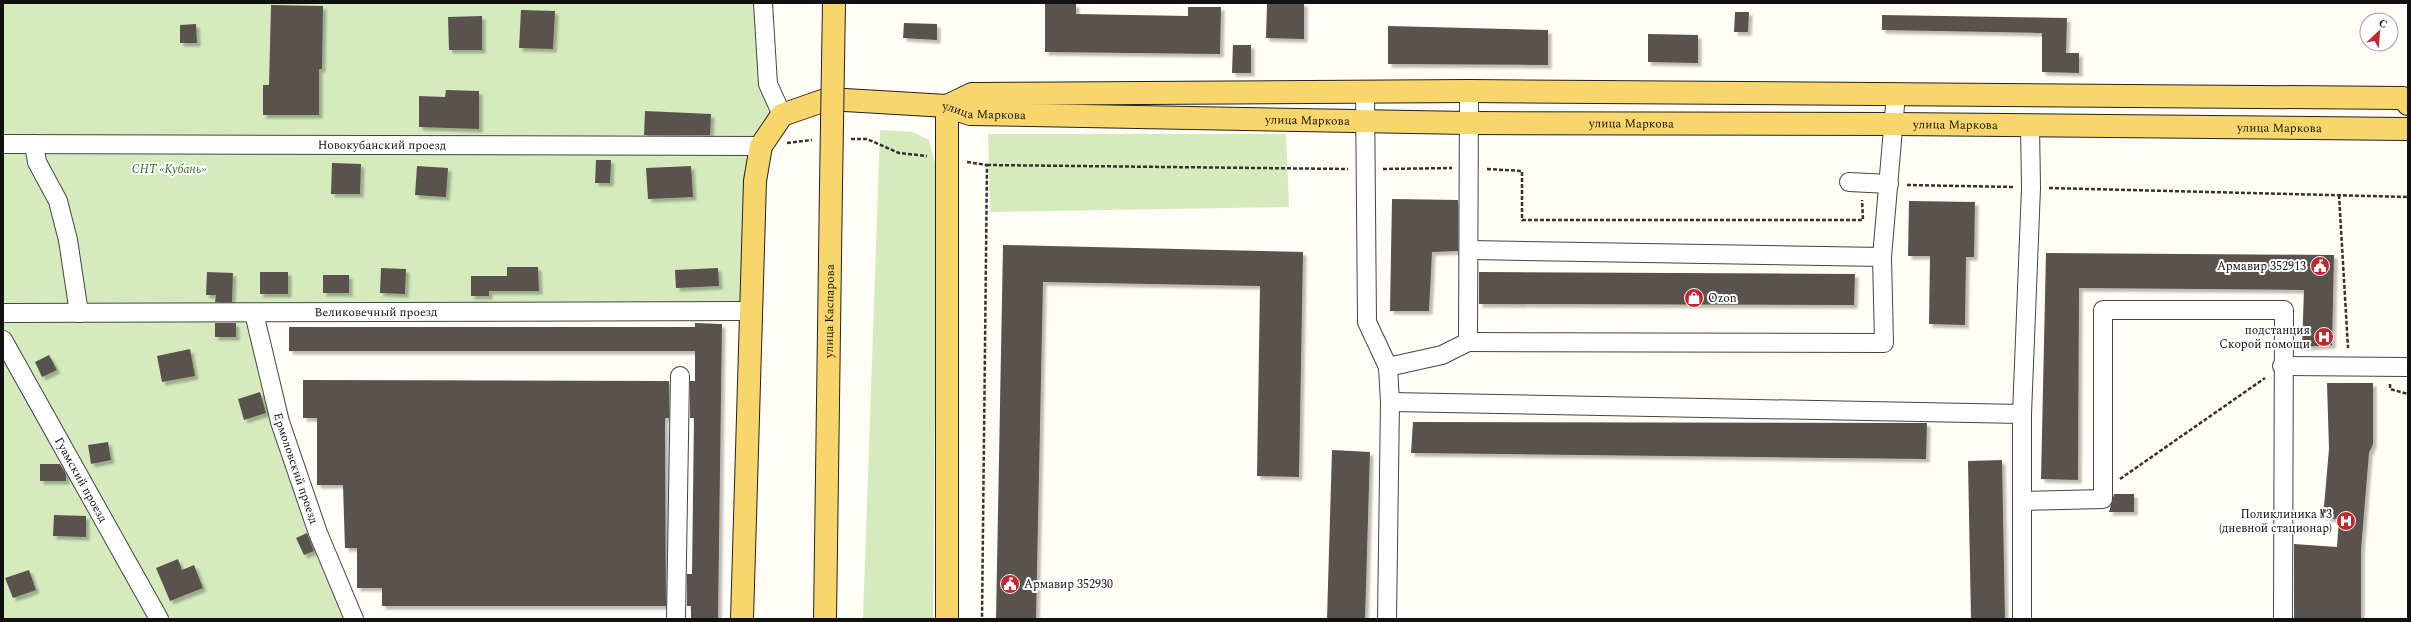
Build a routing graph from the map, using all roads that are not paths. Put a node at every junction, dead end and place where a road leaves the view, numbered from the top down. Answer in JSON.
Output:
{"nodes":[{"id":1,"x":763,"y":3,"type":"edge"},
{"id":2,"x":834,"y":3,"type":"edge"},
{"id":3,"x":1365,"y":91,"type":"junction"},
{"id":4,"x":1469,"y":91,"type":"junction"},
{"id":5,"x":1896,"y":94,"type":"junction"},
{"id":6,"x":2406,"y":100,"type":"edge"},
{"id":7,"x":947,"y":106,"type":"junction"},
{"id":8,"x":782,"y":115,"type":"junction"},
{"id":9,"x":1366,"y":121,"type":"junction"},
{"id":10,"x":1468,"y":123,"type":"junction"},
{"id":11,"x":1895,"y":124,"type":"junction"},
{"id":12,"x":2030,"y":125,"type":"junction"},
{"id":13,"x":2408,"y":129,"type":"edge"},
{"id":14,"x":3,"y":144,"type":"edge"},
{"id":15,"x":34,"y":144,"type":"junction"},
{"id":16,"x":761,"y":146,"type":"junction"},
{"id":17,"x":1849,"y":182,"type":"dead end"},
{"id":18,"x":1889,"y":184,"type":"junction"},
{"id":19,"x":1470,"y":250,"type":"junction"},
{"id":20,"x":1882,"y":257,"type":"junction"},
{"id":21,"x":750,"y":311,"type":"junction"},
{"id":22,"x":3,"y":313,"type":"edge"},
{"id":23,"x":79,"y":313,"type":"junction"},
{"id":24,"x":254,"y":313,"type":"junction"},
{"id":25,"x":3,"y":340,"type":"edge"},
{"id":26,"x":1468,"y":342,"type":"junction"},
{"id":27,"x":2282,"y":366,"type":"junction"},
{"id":28,"x":1388,"y":367,"type":"junction"},
{"id":29,"x":2408,"y":367,"type":"edge"},
{"id":30,"x":680,"y":376,"type":"dead end"},
{"id":31,"x":1390,"y":402,"type":"junction"},
{"id":32,"x":2022,"y":414,"type":"junction"},
{"id":33,"x":2022,"y":501,"type":"junction"},
{"id":34,"x":159,"y":619,"type":"edge"},
{"id":35,"x":354,"y":619,"type":"edge"},
{"id":36,"x":676,"y":619,"type":"edge"},
{"id":37,"x":742,"y":619,"type":"edge"},
{"id":38,"x":825,"y":619,"type":"edge"},
{"id":39,"x":947,"y":619,"type":"edge"},
{"id":40,"x":1387,"y":619,"type":"edge"},
{"id":41,"x":2022,"y":619,"type":"edge"},
{"id":42,"x":2283,"y":619,"type":"edge"}],
"edges":[{"from":1,"to":8,"type":"street"},
{"from":2,"to":38,"type":"main road","name":"улица Каспарова","bridge":true},
{"from":3,"to":4,"type":"main road","name":"улица Маркова"},
{"from":3,"to":7,"type":"main road","name":"улица Маркова"},
{"from":3,"to":9,"type":"street"},
{"from":4,"to":5,"type":"main road","name":"улица Маркова"},
{"from":4,"to":10,"type":"street"},
{"from":5,"to":6,"type":"main road","name":"улица Маркова"},
{"from":5,"to":11,"type":"street"},
{"from":7,"to":8,"type":"main road"},
{"from":7,"to":9,"type":"main road","name":"улица Маркова"},
{"from":7,"to":39,"type":"main road"},
{"from":8,"to":16,"type":"main road"},
{"from":9,"to":10,"type":"main road","name":"улица Маркова"},
{"from":9,"to":28,"type":"street"},
{"from":10,"to":11,"type":"main road","name":"улица Маркова"},
{"from":10,"to":19,"type":"street"},
{"from":11,"to":12,"type":"main road","name":"улица Маркова"},
{"from":11,"to":18,"type":"street"},
{"from":12,"to":13,"type":"main road","name":"улица Маркова"},
{"from":12,"to":32,"type":"street"},
{"from":14,"to":15,"type":"street","name":"Новокубанский проезд"},
{"from":15,"to":16,"type":"street","name":"Новокубанский проезд"},
{"from":15,"to":23,"type":"street"},
{"from":16,"to":21,"type":"main road"},
{"from":17,"to":18,"type":"street"},
{"from":18,"to":20,"type":"street"},
{"from":19,"to":20,"type":"street"},
{"from":19,"to":26,"type":"street"},
{"from":20,"to":26,"type":"street"},
{"from":21,"to":24,"type":"street","name":"Великовечный проезд"},
{"from":21,"to":37,"type":"main road"},
{"from":22,"to":23,"type":"street","name":"Великовечный проезд"},
{"from":23,"to":24,"type":"street","name":"Великовечный проезд"},
{"from":24,"to":35,"type":"street","name":"Ермоловский проезд"},
{"from":25,"to":34,"type":"street","name":"Гуамский проезд"},
{"from":26,"to":28,"type":"street"},
{"from":27,"to":29,"type":"street"},
{"from":27,"to":33,"type":"street"},
{"from":27,"to":42,"type":"street"},
{"from":28,"to":31,"type":"street"},
{"from":30,"to":36,"type":"street"},
{"from":31,"to":32,"type":"street"},
{"from":31,"to":40,"type":"street"},
{"from":32,"to":33,"type":"street"},
{"from":33,"to":41,"type":"street"}]}
